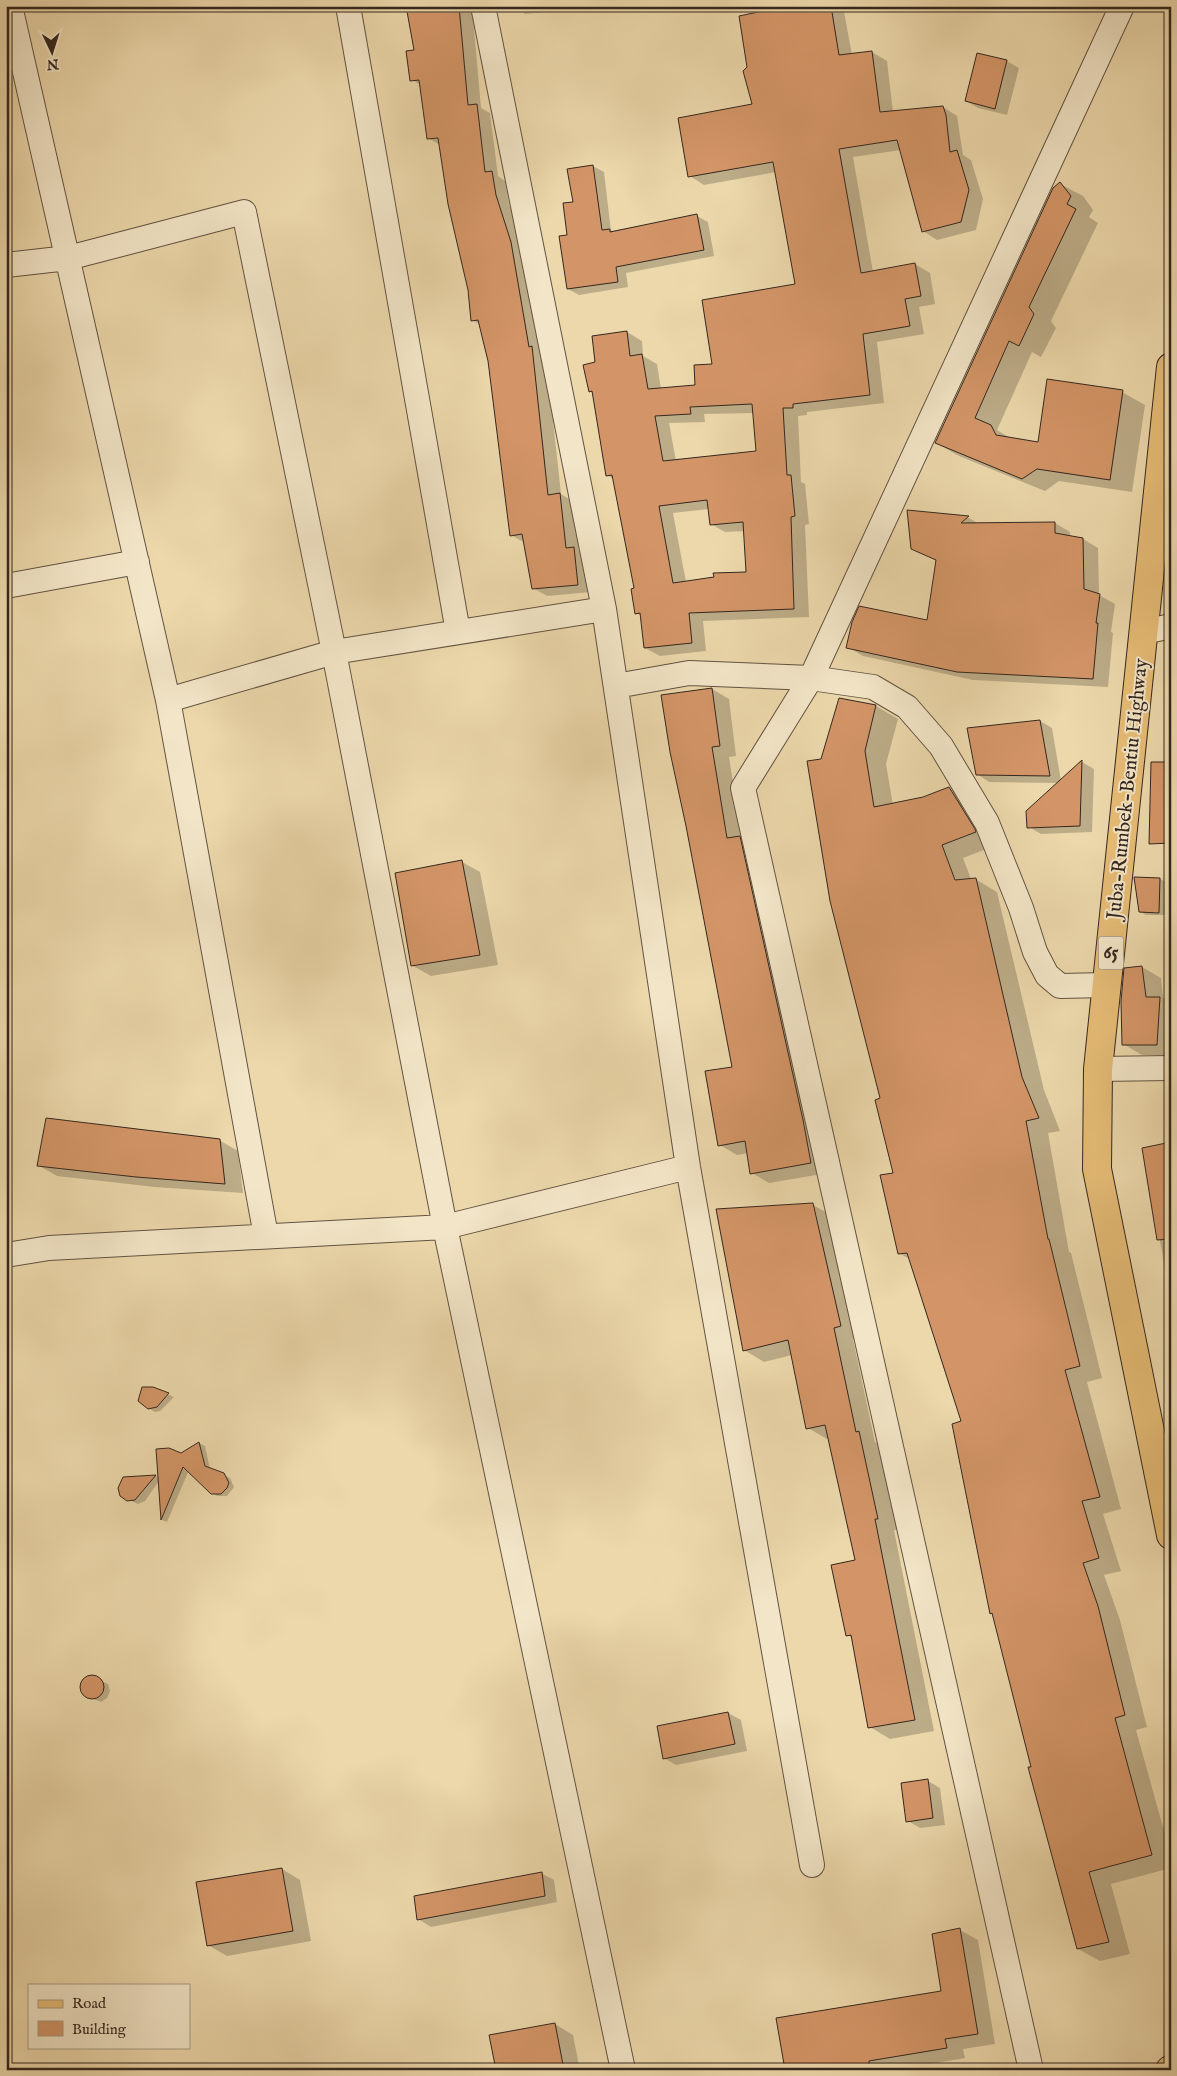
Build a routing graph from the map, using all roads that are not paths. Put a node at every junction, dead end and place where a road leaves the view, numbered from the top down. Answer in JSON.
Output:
{"nodes":[{"id":1,"x":10,"y":6,"type":"edge"},
{"id":2,"x":348,"y":6,"type":"edge"},
{"id":3,"x":483,"y":6,"type":"edge"},
{"id":4,"x":1122,"y":6,"type":"edge"},
{"id":5,"x":68,"y":258,"type":"junction"},
{"id":6,"x":6,"y":264,"type":"edge"},
{"id":7,"x":1171,"y":367,"type":"edge"},
{"id":8,"x":1169,"y":400,"type":"edge"},
{"id":9,"x":137,"y":562,"type":"junction"},
{"id":10,"x":6,"y":586,"type":"edge"},
{"id":11,"x":604,"y":609,"type":"junction"},
{"id":12,"x":1171,"y":626,"type":"edge"},
{"id":13,"x":458,"y":632,"type":"junction"},
{"id":14,"x":1144,"y":632,"type":"junction"},
{"id":15,"x":334,"y":652,"type":"junction"},
{"id":16,"x":811,"y":678,"type":"junction"},
{"id":17,"x":616,"y":686,"type":"junction"},
{"id":18,"x":168,"y":700,"type":"junction"},
{"id":19,"x":1107,"y":985,"type":"junction"},
{"id":20,"x":1171,"y":1068,"type":"edge"},
{"id":21,"x":1098,"y":1069,"type":"junction"},
{"id":22,"x":688,"y":1167,"type":"junction"},
{"id":23,"x":445,"y":1227,"type":"junction"},
{"id":24,"x":266,"y":1236,"type":"junction"},
{"id":25,"x":6,"y":1255,"type":"edge"},
{"id":26,"x":1171,"y":1535,"type":"edge"},
{"id":27,"x":812,"y":1865,"type":"dead end"},
{"id":28,"x":623,"y":2070,"type":"edge"},
{"id":29,"x":1031,"y":2070,"type":"edge"}],
"edges":[{"from":1,"to":5,"type":"street"},
{"from":2,"to":13,"type":"street"},
{"from":3,"to":11,"type":"street"},
{"from":4,"to":16,"type":"street"},
{"from":5,"to":6,"type":"street"},
{"from":5,"to":9,"type":"street"},
{"from":5,"to":15,"type":"street"},
{"from":7,"to":8,"type":"main road","name":"Juba-Rumbek-Bentiu Highway","number":"65"},
{"from":8,"to":14,"type":"main road","name":"Juba-Rumbek-Bentiu Highway","number":"65"},
{"from":9,"to":10,"type":"street"},
{"from":9,"to":18,"type":"street"},
{"from":11,"to":13,"type":"street"},
{"from":11,"to":17,"type":"street"},
{"from":12,"to":14,"type":"street"},
{"from":13,"to":15,"type":"street"},
{"from":14,"to":19,"type":"main road","name":"Juba-Rumbek-Bentiu Highway","number":"65"},
{"from":15,"to":18,"type":"street"},
{"from":15,"to":23,"type":"street"},
{"from":16,"to":17,"type":"street"},
{"from":16,"to":19,"type":"street"},
{"from":16,"to":29,"type":"street"},
{"from":17,"to":22,"type":"street"},
{"from":18,"to":24,"type":"street"},
{"from":19,"to":21,"type":"main road","name":"Juba-Rumbek-Bentiu Highway","number":"65"},
{"from":20,"to":21,"type":"street"},
{"from":21,"to":26,"type":"main road","name":"Juba-Rumbek-Bentiu Highway","number":"65"},
{"from":22,"to":23,"type":"street"},
{"from":22,"to":27,"type":"street"},
{"from":23,"to":24,"type":"street"},
{"from":23,"to":28,"type":"street"},
{"from":24,"to":25,"type":"street"}]}
